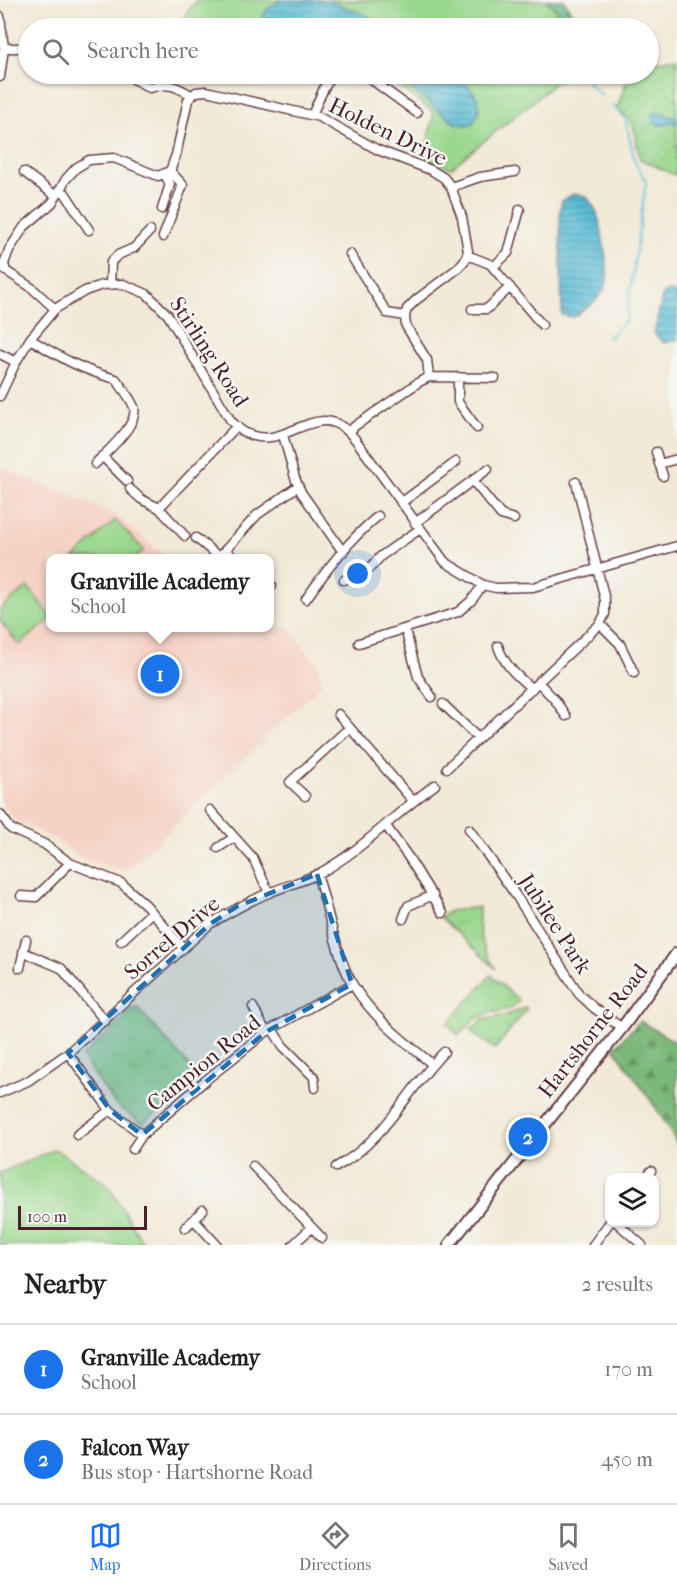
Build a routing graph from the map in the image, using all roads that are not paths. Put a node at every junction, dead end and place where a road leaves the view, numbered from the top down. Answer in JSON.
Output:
{"nodes":[{"id":1,"x":0,"y":16,"type":"edge"},
{"id":2,"x":4,"y":48,"type":"junction"},
{"id":3,"x":18,"y":48,"type":"edge"},
{"id":4,"x":0,"y":77,"type":"edge"},
{"id":5,"x":143,"y":84,"type":"edge"},
{"id":6,"x":168,"y":84,"type":"edge"},
{"id":7,"x":168,"y":84,"type":"edge"},
{"id":8,"x":327,"y":84,"type":"edge"},
{"id":9,"x":378,"y":84,"type":"edge"},
{"id":10,"x":190,"y":95,"type":"junction"},
{"id":11,"x":417,"y":113,"type":"dead end"},
{"id":12,"x":312,"y":115,"type":"junction"},
{"id":13,"x":24,"y":172,"type":"dead end"},
{"id":14,"x":515,"y":172,"type":"dead end"},
{"id":15,"x":168,"y":173,"type":"junction"},
{"id":16,"x":451,"y":187,"type":"junction"},
{"id":17,"x":58,"y":193,"type":"junction"},
{"id":18,"x":162,"y":209,"type":"dead end"},
{"id":19,"x":520,"y":209,"type":"dead end"},
{"id":20,"x":89,"y":230,"type":"dead end"},
{"id":21,"x":150,"y":231,"type":"dead end"},
{"id":22,"x":163,"y":237,"type":"dead end"},
{"id":23,"x":350,"y":254,"type":"dead end"},
{"id":24,"x":467,"y":255,"type":"junction"},
{"id":25,"x":493,"y":267,"type":"junction"},
{"id":26,"x":110,"y":285,"type":"junction"},
{"id":27,"x":510,"y":287,"type":"junction"},
{"id":28,"x":55,"y":309,"type":"junction"},
{"id":29,"x":472,"y":309,"type":"dead end"},
{"id":30,"x":405,"y":315,"type":"junction"},
{"id":31,"x":542,"y":325,"type":"dead end"},
{"id":32,"x":30,"y":339,"type":"junction"},
{"id":33,"x":0,"y":354,"type":"edge"},
{"id":34,"x":16,"y":362,"type":"junction"},
{"id":35,"x":429,"y":377,"type":"junction"},
{"id":36,"x":458,"y":377,"type":"junction"},
{"id":37,"x":495,"y":378,"type":"dead end"},
{"id":38,"x":0,"y":396,"type":"edge"},
{"id":39,"x":237,"y":426,"type":"junction"},
{"id":40,"x":477,"y":428,"type":"dead end"},
{"id":41,"x":350,"y":432,"type":"junction"},
{"id":42,"x":283,"y":435,"type":"junction"},
{"id":43,"x":656,"y":452,"type":"dead end"},
{"id":44,"x":102,"y":456,"type":"junction"},
{"id":45,"x":677,"y":459,"type":"edge"},
{"id":46,"x":456,"y":462,"type":"dead end"},
{"id":47,"x":95,"y":464,"type":"dead end"},
{"id":48,"x":660,"y":464,"type":"junction"},
{"id":49,"x":488,"y":469,"type":"dead end"},
{"id":50,"x":663,"y":476,"type":"dead end"},
{"id":51,"x":473,"y":481,"type":"junction"},
{"id":52,"x":576,"y":482,"type":"dead end"},
{"id":53,"x":298,"y":486,"type":"junction"},
{"id":54,"x":401,"y":503,"type":"junction"},
{"id":55,"x":159,"y":508,"type":"junction"},
{"id":56,"x":378,"y":516,"type":"dead end"},
{"id":57,"x":514,"y":519,"type":"dead end"},
{"id":58,"x":418,"y":526,"type":"junction"},
{"id":59,"x":185,"y":536,"type":"dead end"},
{"id":60,"x":196,"y":538,"type":"dead end"},
{"id":61,"x":677,"y":546,"type":"edge"},
{"id":62,"x":225,"y":550,"type":"junction"},
{"id":63,"x":343,"y":552,"type":"junction"},
{"id":64,"x":215,"y":554,"type":"edge"},
{"id":65,"x":222,"y":554,"type":"edge"},
{"id":66,"x":230,"y":554,"type":"edge"},
{"id":67,"x":597,"y":568,"type":"junction"},
{"id":68,"x":344,"y":580,"type":"dead end"},
{"id":69,"x":483,"y":585,"type":"junction"},
{"id":70,"x":306,"y":599,"type":"dead end"},
{"id":71,"x":600,"y":624,"type":"junction"},
{"id":72,"x":405,"y":629,"type":"junction"},
{"id":73,"x":359,"y":643,"type":"dead end"},
{"id":74,"x":498,"y":646,"type":"dead end"},
{"id":75,"x":634,"y":674,"type":"dead end"},
{"id":76,"x":535,"y":686,"type":"junction"},
{"id":77,"x":432,"y":697,"type":"dead end"},
{"id":78,"x":443,"y":704,"type":"dead end"},
{"id":79,"x":338,"y":714,"type":"dead end"},
{"id":80,"x":566,"y":716,"type":"dead end"},
{"id":81,"x":349,"y":728,"type":"junction"},
{"id":82,"x":478,"y":738,"type":"junction"},
{"id":83,"x":447,"y":768,"type":"dead end"},
{"id":84,"x":435,"y":785,"type":"dead end"},
{"id":85,"x":305,"y":796,"type":"dead end"},
{"id":86,"x":413,"y":801,"type":"junction"},
{"id":87,"x":210,"y":810,"type":"dead end"},
{"id":88,"x":0,"y":814,"type":"edge"},
{"id":89,"x":386,"y":826,"type":"junction"},
{"id":90,"x":469,"y":828,"type":"dead end"},
{"id":91,"x":233,"y":838,"type":"junction"},
{"id":92,"x":218,"y":848,"type":"dead end"},
{"id":93,"x":70,"y":862,"type":"junction"},
{"id":94,"x":317,"y":874,"type":"junction"},
{"id":95,"x":269,"y":893,"type":"junction"},
{"id":96,"x":433,"y":895,"type":"junction"},
{"id":97,"x":21,"y":896,"type":"dead end"},
{"id":98,"x":152,"y":912,"type":"junction"},
{"id":99,"x":443,"y":913,"type":"dead end"},
{"id":100,"x":403,"y":919,"type":"dead end"},
{"id":101,"x":26,"y":940,"type":"dead end"},
{"id":102,"x":121,"y":941,"type":"dead end"},
{"id":103,"x":183,"y":947,"type":"junction"},
{"id":104,"x":23,"y":952,"type":"junction"},
{"id":105,"x":677,"y":953,"type":"edge"},
{"id":106,"x":20,"y":968,"type":"dead end"},
{"id":107,"x":352,"y":984,"type":"junction"},
{"id":108,"x":254,"y":1007,"type":"dead end"},
{"id":109,"x":105,"y":1021,"type":"junction"},
{"id":110,"x":622,"y":1028,"type":"junction"},
{"id":111,"x":269,"y":1031,"type":"junction"},
{"id":112,"x":444,"y":1052,"type":"dead end"},
{"id":113,"x":68,"y":1053,"type":"junction"},
{"id":114,"x":432,"y":1064,"type":"junction"},
{"id":115,"x":315,"y":1088,"type":"dead end"},
{"id":116,"x":0,"y":1093,"type":"edge"},
{"id":117,"x":110,"y":1110,"type":"junction"},
{"id":118,"x":76,"y":1135,"type":"dead end"},
{"id":119,"x":142,"y":1135,"type":"junction"},
{"id":120,"x":133,"y":1149,"type":"dead end"},
{"id":121,"x":351,"y":1159,"type":"junction"},
{"id":122,"x":254,"y":1166,"type":"dead end"},
{"id":123,"x":336,"y":1167,"type":"dead end"},
{"id":124,"x":357,"y":1168,"type":"dead end"},
{"id":125,"x":203,"y":1210,"type":"dead end"},
{"id":126,"x":194,"y":1220,"type":"junction"},
{"id":127,"x":605,"y":1227,"type":"edge"},
{"id":128,"x":621,"y":1227,"type":"edge"},
{"id":129,"x":185,"y":1228,"type":"dead end"},
{"id":130,"x":312,"y":1228,"type":"junction"},
{"id":131,"x":322,"y":1238,"type":"dead end"},
{"id":132,"x":217,"y":1245,"type":"edge"},
{"id":133,"x":293,"y":1245,"type":"edge"},
{"id":134,"x":449,"y":1245,"type":"edge"},
{"id":135,"x":592,"y":1245,"type":"edge"},
{"id":136,"x":642,"y":1245,"type":"edge"}],
"edges":[{"from":1,"to":2,"type":"street"},
{"from":2,"to":3,"type":"street"},
{"from":2,"to":4,"type":"street"},
{"from":5,"to":6,"type":"street","name":"Holden Drive"},
{"from":7,"to":10,"type":"street","name":"Holden Drive"},
{"from":8,"to":12,"type":"street"},
{"from":9,"to":11,"type":"street"},
{"from":10,"to":12,"type":"street","name":"Holden Drive"},
{"from":10,"to":15,"type":"street"},
{"from":12,"to":16,"type":"street","name":"Holden Drive"},
{"from":13,"to":17,"type":"street"},
{"from":14,"to":16,"type":"street"},
{"from":15,"to":17,"type":"street"},
{"from":15,"to":18,"type":"street"},
{"from":15,"to":22,"type":"street"},
{"from":16,"to":24,"type":"street","name":"Holden Drive"},
{"from":17,"to":20,"type":"street"},
{"from":17,"to":28,"type":"street"},
{"from":19,"to":25,"type":"street"},
{"from":21,"to":26,"type":"street"},
{"from":23,"to":30,"type":"street"},
{"from":24,"to":25,"type":"street"},
{"from":24,"to":30,"type":"street"},
{"from":25,"to":27,"type":"street"},
{"from":26,"to":28,"type":"street","name":"Stirling Road"},
{"from":26,"to":39,"type":"street","name":"Stirling Road"},
{"from":27,"to":29,"type":"street"},
{"from":27,"to":31,"type":"street"},
{"from":28,"to":32,"type":"street","name":"Stirling Road"},
{"from":30,"to":35,"type":"street"},
{"from":32,"to":34,"type":"street","name":"Stirling Road"},
{"from":32,"to":44,"type":"street"},
{"from":33,"to":34,"type":"street"},
{"from":34,"to":38,"type":"street","name":"Stirling Road"},
{"from":35,"to":36,"type":"street"},
{"from":35,"to":41,"type":"street"},
{"from":36,"to":37,"type":"street"},
{"from":36,"to":40,"type":"street"},
{"from":39,"to":42,"type":"street","name":"Stirling Road"},
{"from":39,"to":55,"type":"street"},
{"from":41,"to":42,"type":"street","name":"Stirling Road"},
{"from":41,"to":54,"type":"street"},
{"from":42,"to":53,"type":"street"},
{"from":43,"to":48,"type":"street"},
{"from":44,"to":47,"type":"street"},
{"from":44,"to":55,"type":"street"},
{"from":45,"to":48,"type":"street"},
{"from":46,"to":54,"type":"street"},
{"from":48,"to":50,"type":"street"},
{"from":49,"to":51,"type":"street"},
{"from":51,"to":57,"type":"street"},
{"from":51,"to":58,"type":"street"},
{"from":52,"to":67,"type":"street"},
{"from":53,"to":62,"type":"street"},
{"from":53,"to":63,"type":"street"},
{"from":54,"to":58,"type":"street"},
{"from":55,"to":59,"type":"street"},
{"from":56,"to":63,"type":"street"},
{"from":58,"to":68,"type":"street"},
{"from":58,"to":69,"type":"street"},
{"from":60,"to":64,"type":"street"},
{"from":61,"to":67,"type":"street"},
{"from":62,"to":65,"type":"street"},
{"from":62,"to":66,"type":"street"},
{"from":63,"to":70,"type":"street"},
{"from":67,"to":69,"type":"street"},
{"from":67,"to":71,"type":"street"},
{"from":69,"to":72,"type":"street"},
{"from":71,"to":75,"type":"street"},
{"from":71,"to":76,"type":"street"},
{"from":72,"to":73,"type":"street"},
{"from":72,"to":77,"type":"street"},
{"from":74,"to":76,"type":"street"},
{"from":76,"to":80,"type":"street"},
{"from":76,"to":82,"type":"street"},
{"from":78,"to":82,"type":"street"},
{"from":79,"to":81,"type":"street"},
{"from":81,"to":85,"type":"street"},
{"from":81,"to":86,"type":"street"},
{"from":82,"to":83,"type":"street"},
{"from":84,"to":86,"type":"street","name":"Sorrel Drive"},
{"from":86,"to":89,"type":"street","name":"Sorrel Drive"},
{"from":87,"to":91,"type":"street"},
{"from":88,"to":93,"type":"street"},
{"from":89,"to":94,"type":"street","name":"Sorrel Drive"},
{"from":89,"to":96,"type":"street"},
{"from":90,"to":110,"type":"street","name":"Jubilee Park"},
{"from":91,"to":92,"type":"street"},
{"from":91,"to":95,"type":"street"},
{"from":93,"to":97,"type":"street"},
{"from":93,"to":98,"type":"street"},
{"from":94,"to":95,"type":"street","name":"Sorrel Drive"},
{"from":94,"to":107,"type":"street"},
{"from":95,"to":103,"type":"street","name":"Sorrel Drive"},
{"from":96,"to":99,"type":"street"},
{"from":96,"to":100,"type":"street"},
{"from":98,"to":102,"type":"street"},
{"from":98,"to":103,"type":"street"},
{"from":101,"to":104,"type":"street"},
{"from":103,"to":109,"type":"street","name":"Sorrel Drive"},
{"from":104,"to":106,"type":"street"},
{"from":104,"to":109,"type":"street"},
{"from":105,"to":110,"type":"main road","name":"Hartshorne Road"},
{"from":107,"to":111,"type":"street","name":"Campion Road"},
{"from":107,"to":114,"type":"street"},
{"from":108,"to":111,"type":"street"},
{"from":109,"to":113,"type":"street","name":"Sorrel Drive"},
{"from":110,"to":134,"type":"main road","name":"Hartshorne Road"},
{"from":111,"to":115,"type":"street"},
{"from":111,"to":119,"type":"street","name":"Campion Road"},
{"from":112,"to":114,"type":"street"},
{"from":113,"to":116,"type":"street","name":"Sorrel Drive"},
{"from":113,"to":117,"type":"street","name":"Campion Road"},
{"from":114,"to":121,"type":"street"},
{"from":117,"to":118,"type":"street"},
{"from":117,"to":119,"type":"street","name":"Campion Road"},
{"from":119,"to":120,"type":"street","name":"Campion Road"},
{"from":121,"to":123,"type":"street"},
{"from":121,"to":124,"type":"street"},
{"from":122,"to":130,"type":"street"},
{"from":125,"to":126,"type":"street"},
{"from":126,"to":129,"type":"street"},
{"from":126,"to":132,"type":"street"},
{"from":127,"to":135,"type":"street"},
{"from":128,"to":136,"type":"street"},
{"from":130,"to":131,"type":"street"},
{"from":130,"to":133,"type":"street"}]}
